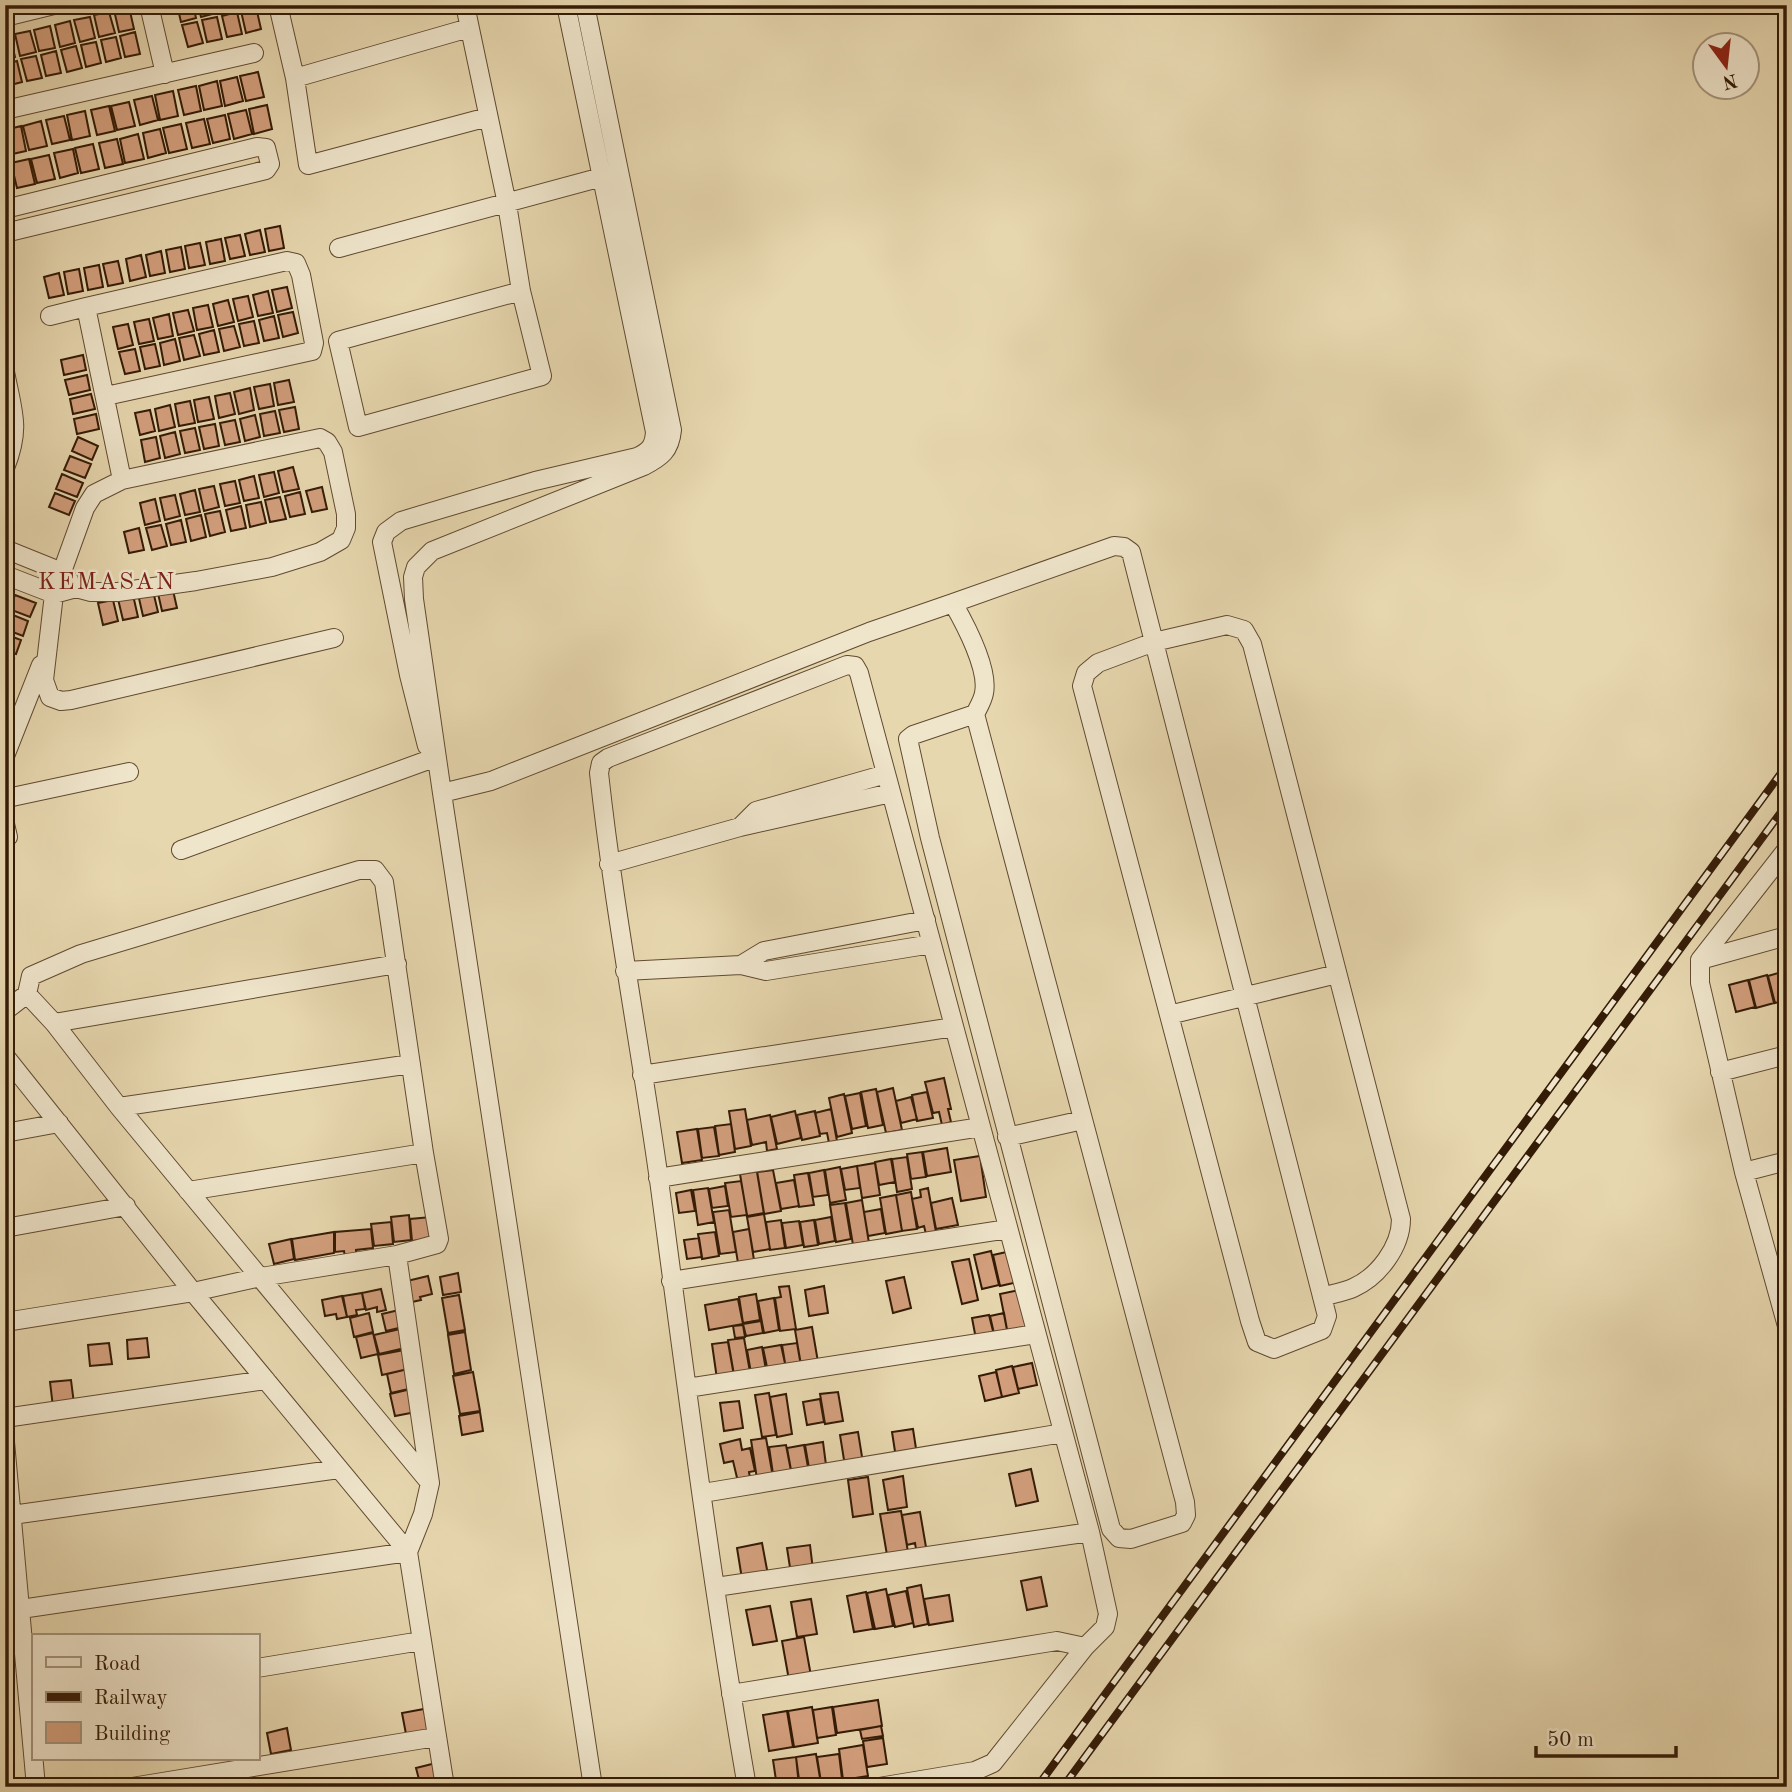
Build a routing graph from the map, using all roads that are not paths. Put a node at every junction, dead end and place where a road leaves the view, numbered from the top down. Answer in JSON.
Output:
{"nodes":[{"id":1,"x":54,"y":5,"type":"edge"},
{"id":2,"x":149,"y":5,"type":"edge"},
{"id":3,"x":278,"y":5,"type":"edge"},
{"id":4,"x":465,"y":5,"type":"edge"},
{"id":5,"x":566,"y":5,"type":"edge"},
{"id":6,"x":585,"y":5,"type":"edge"},
{"id":7,"x":5,"y":17,"type":"edge"},
{"id":8,"x":470,"y":28,"type":"junction"},
{"id":9,"x":254,"y":54,"type":"dead end"},
{"id":10,"x":164,"y":74,"type":"junction"},
{"id":11,"x":295,"y":78,"type":"junction"},
{"id":12,"x":5,"y":110,"type":"edge"},
{"id":13,"x":488,"y":117,"type":"junction"},
{"id":14,"x":611,"y":174,"type":"junction"},
{"id":15,"x":507,"y":204,"type":"junction"},
{"id":16,"x":5,"y":209,"type":"edge"},
{"id":17,"x":5,"y":233,"type":"edge"},
{"id":18,"x":339,"y":248,"type":"dead end"},
{"id":19,"x":521,"y":291,"type":"junction"},
{"id":20,"x":86,"y":307,"type":"junction"},
{"id":21,"x":50,"y":316,"type":"dead end"},
{"id":22,"x":5,"y":372,"type":"edge"},
{"id":23,"x":106,"y":396,"type":"junction"},
{"id":24,"x":5,"y":468,"type":"edge"},
{"id":25,"x":122,"y":480,"type":"junction"},
{"id":26,"x":5,"y":548,"type":"edge"},
{"id":27,"x":62,"y":572,"type":"junction"},
{"id":28,"x":5,"y":575,"type":"edge"},
{"id":29,"x":76,"y":588,"type":"junction"},
{"id":30,"x":54,"y":594,"type":"junction"},
{"id":31,"x":953,"y":603,"type":"junction"},
{"id":32,"x":334,"y":638,"type":"dead end"},
{"id":33,"x":1154,"y":642,"type":"junction"},
{"id":34,"x":48,"y":647,"type":"junction"},
{"id":35,"x":975,"y":714,"type":"junction"},
{"id":36,"x":5,"y":756,"type":"edge"},
{"id":37,"x":435,"y":765,"type":"junction"},
{"id":38,"x":129,"y":772,"type":"dead end"},
{"id":39,"x":886,"y":774,"type":"junction"},
{"id":40,"x":442,"y":793,"type":"junction"},
{"id":41,"x":891,"y":793,"type":"junction"},
{"id":42,"x":5,"y":796,"type":"edge"},
{"id":43,"x":740,"y":828,"type":"junction"},
{"id":44,"x":1787,"y":849,"type":"edge"},
{"id":45,"x":181,"y":850,"type":"dead end"},
{"id":46,"x":609,"y":864,"type":"junction"},
{"id":47,"x":926,"y":920,"type":"junction"},
{"id":48,"x":1787,"y":936,"type":"edge"},
{"id":49,"x":932,"y":944,"type":"junction"},
{"id":50,"x":1700,"y":960,"type":"junction"},
{"id":51,"x":397,"y":964,"type":"junction"},
{"id":52,"x":741,"y":965,"type":"junction"},
{"id":53,"x":625,"y":971,"type":"junction"},
{"id":54,"x":1337,"y":974,"type":"junction"},
{"id":55,"x":27,"y":994,"type":"junction"},
{"id":56,"x":1245,"y":996,"type":"junction"},
{"id":57,"x":5,"y":1011,"type":"edge"},
{"id":58,"x":1169,"y":1015,"type":"junction"},
{"id":59,"x":54,"y":1023,"type":"junction"},
{"id":60,"x":954,"y":1027,"type":"junction"},
{"id":61,"x":1787,"y":1055,"type":"edge"},
{"id":62,"x":5,"y":1056,"type":"edge"},
{"id":63,"x":411,"y":1064,"type":"junction"},
{"id":64,"x":1720,"y":1072,"type":"junction"},
{"id":65,"x":642,"y":1075,"type":"junction"},
{"id":66,"x":119,"y":1107,"type":"junction"},
{"id":67,"x":1083,"y":1120,"type":"junction"},
{"id":68,"x":59,"y":1123,"type":"junction"},
{"id":69,"x":981,"y":1127,"type":"junction"},
{"id":70,"x":5,"y":1133,"type":"edge"},
{"id":71,"x":1007,"y":1137,"type":"junction"},
{"id":72,"x":424,"y":1153,"type":"junction"},
{"id":73,"x":1787,"y":1161,"type":"edge"},
{"id":74,"x":1744,"y":1172,"type":"junction"},
{"id":75,"x":659,"y":1178,"type":"junction"},
{"id":76,"x":188,"y":1191,"type":"junction"},
{"id":77,"x":126,"y":1206,"type":"junction"},
{"id":78,"x":5,"y":1228,"type":"edge"},
{"id":79,"x":1008,"y":1229,"type":"junction"},
{"id":80,"x":397,"y":1255,"type":"junction"},
{"id":81,"x":1779,"y":1274,"type":"edge"},
{"id":82,"x":261,"y":1277,"type":"junction"},
{"id":83,"x":671,"y":1281,"type":"junction"},
{"id":84,"x":193,"y":1292,"type":"junction"},
{"id":85,"x":1322,"y":1297,"type":"junction"},
{"id":86,"x":5,"y":1322,"type":"edge"},
{"id":87,"x":1787,"y":1326,"type":"edge"},
{"id":88,"x":1036,"y":1334,"type":"junction"},
{"id":89,"x":266,"y":1380,"type":"junction"},
{"id":90,"x":687,"y":1388,"type":"junction"},
{"id":91,"x":5,"y":1418,"type":"edge"},
{"id":92,"x":1063,"y":1433,"type":"junction"},
{"id":93,"x":5,"y":1442,"type":"edge"},
{"id":94,"x":339,"y":1469,"type":"junction"},
{"id":95,"x":430,"y":1483,"type":"junction"},
{"id":96,"x":703,"y":1493,"type":"junction"},
{"id":97,"x":12,"y":1515,"type":"junction"},
{"id":98,"x":1090,"y":1532,"type":"junction"},
{"id":99,"x":408,"y":1552,"type":"junction"},
{"id":100,"x":716,"y":1587,"type":"junction"},
{"id":101,"x":21,"y":1609,"type":"junction"},
{"id":102,"x":421,"y":1641,"type":"junction"},
{"id":103,"x":1085,"y":1647,"type":"junction"},
{"id":104,"x":259,"y":1668,"type":"edge"},
{"id":105,"x":731,"y":1694,"type":"junction"},
{"id":106,"x":31,"y":1707,"type":"edge"},
{"id":107,"x":436,"y":1737,"type":"junction"},
{"id":108,"x":34,"y":1760,"type":"edge"},
{"id":109,"x":36,"y":1787,"type":"edge"},
{"id":110,"x":132,"y":1787,"type":"edge"},
{"id":111,"x":445,"y":1787,"type":"edge"},
{"id":112,"x":593,"y":1787,"type":"edge"},
{"id":113,"x":747,"y":1787,"type":"edge"},
{"id":114,"x":879,"y":1787,"type":"edge"}],
"edges":[{"from":1,"to":7,"type":"street"},
{"from":2,"to":10,"type":"street"},
{"from":3,"to":11,"type":"street"},
{"from":4,"to":8,"type":"street"},
{"from":5,"to":14,"type":"street"},
{"from":6,"to":14,"type":"street"},
{"from":8,"to":11,"type":"street"},
{"from":8,"to":13,"type":"street"},
{"from":9,"to":10,"type":"street"},
{"from":10,"to":12,"type":"street"},
{"from":11,"to":13,"type":"street"},
{"from":13,"to":15,"type":"street"},
{"from":14,"to":15,"type":"street"},
{"from":14,"to":37,"type":"street"},
{"from":14,"to":37,"type":"street"},
{"from":15,"to":18,"type":"street"},
{"from":15,"to":19,"type":"street"},
{"from":16,"to":17,"type":"street"},
{"from":19,"to":19,"type":"street"},
{"from":20,"to":21,"type":"street"},
{"from":20,"to":23,"type":"street"},
{"from":20,"to":23,"type":"street"},
{"from":22,"to":24,"type":"street"},
{"from":23,"to":25,"type":"street"},
{"from":25,"to":27,"type":"street"},
{"from":25,"to":29,"type":"street"},
{"from":26,"to":27,"type":"street"},
{"from":27,"to":29,"type":"street"},
{"from":27,"to":30,"type":"street"},
{"from":28,"to":30,"type":"street"},
{"from":29,"to":30,"type":"street"},
{"from":30,"to":34,"type":"street"},
{"from":31,"to":33,"type":"street"},
{"from":31,"to":35,"type":"street"},
{"from":31,"to":40,"type":"street"},
{"from":32,"to":34,"type":"street"},
{"from":33,"to":54,"type":"street"},
{"from":33,"to":56,"type":"street"},
{"from":33,"to":58,"type":"street"},
{"from":34,"to":36,"type":"street"},
{"from":35,"to":67,"type":"street"},
{"from":35,"to":71,"type":"street"},
{"from":37,"to":40,"type":"street"},
{"from":37,"to":45,"type":"street"},
{"from":38,"to":42,"type":"street"},
{"from":39,"to":41,"type":"street"},
{"from":39,"to":43,"type":"street"},
{"from":39,"to":46,"type":"street"},
{"from":40,"to":112,"type":"street"},
{"from":41,"to":43,"type":"street"},
{"from":41,"to":47,"type":"street"},
{"from":43,"to":46,"type":"street"},
{"from":44,"to":50,"type":"street"},
{"from":46,"to":53,"type":"street"},
{"from":47,"to":49,"type":"street"},
{"from":47,"to":52,"type":"street"},
{"from":48,"to":50,"type":"street"},
{"from":49,"to":52,"type":"street"},
{"from":49,"to":60,"type":"street"},
{"from":50,"to":64,"type":"street"},
{"from":51,"to":55,"type":"street"},
{"from":51,"to":59,"type":"street"},
{"from":51,"to":63,"type":"street"},
{"from":52,"to":53,"type":"street"},
{"from":53,"to":65,"type":"street"},
{"from":54,"to":56,"type":"street"},
{"from":54,"to":85,"type":"street"},
{"from":55,"to":57,"type":"street"},
{"from":55,"to":59,"type":"street"},
{"from":56,"to":58,"type":"street"},
{"from":56,"to":85,"type":"street"},
{"from":58,"to":85,"type":"street"},
{"from":59,"to":66,"type":"street"},
{"from":60,"to":65,"type":"street"},
{"from":60,"to":69,"type":"street"},
{"from":61,"to":64,"type":"street"},
{"from":62,"to":68,"type":"street"},
{"from":63,"to":66,"type":"street"},
{"from":63,"to":72,"type":"street"},
{"from":64,"to":74,"type":"street"},
{"from":65,"to":75,"type":"street"},
{"from":66,"to":76,"type":"street"},
{"from":67,"to":71,"type":"street"},
{"from":67,"to":71,"type":"street"},
{"from":68,"to":70,"type":"street"},
{"from":68,"to":77,"type":"street"},
{"from":69,"to":75,"type":"street"},
{"from":69,"to":79,"type":"street"},
{"from":72,"to":76,"type":"street"},
{"from":72,"to":80,"type":"street"},
{"from":73,"to":74,"type":"street"},
{"from":74,"to":81,"type":"street"},
{"from":75,"to":83,"type":"street"},
{"from":76,"to":82,"type":"street"},
{"from":77,"to":78,"type":"street"},
{"from":77,"to":84,"type":"street"},
{"from":79,"to":83,"type":"street"},
{"from":79,"to":88,"type":"street"},
{"from":80,"to":82,"type":"street"},
{"from":80,"to":95,"type":"street"},
{"from":81,"to":87,"type":"street"},
{"from":82,"to":84,"type":"street"},
{"from":82,"to":95,"type":"street"},
{"from":83,"to":90,"type":"street"},
{"from":84,"to":86,"type":"street"},
{"from":84,"to":89,"type":"street"},
{"from":88,"to":90,"type":"street"},
{"from":88,"to":92,"type":"street"},
{"from":89,"to":91,"type":"street"},
{"from":89,"to":94,"type":"street"},
{"from":90,"to":96,"type":"street"},
{"from":92,"to":96,"type":"street"},
{"from":92,"to":98,"type":"street"},
{"from":93,"to":97,"type":"street"},
{"from":94,"to":97,"type":"street"},
{"from":94,"to":99,"type":"street"},
{"from":95,"to":99,"type":"street"},
{"from":96,"to":100,"type":"street"},
{"from":97,"to":101,"type":"street"},
{"from":98,"to":100,"type":"street"},
{"from":98,"to":103,"type":"street"},
{"from":99,"to":101,"type":"street"},
{"from":99,"to":102,"type":"street"},
{"from":100,"to":105,"type":"street"},
{"from":101,"to":106,"type":"street"},
{"from":102,"to":104,"type":"street"},
{"from":102,"to":107,"type":"street"},
{"from":103,"to":105,"type":"street"},
{"from":103,"to":114,"type":"street"},
{"from":105,"to":113,"type":"street"},
{"from":107,"to":110,"type":"street"},
{"from":107,"to":111,"type":"street"},
{"from":108,"to":109,"type":"street"}]}
